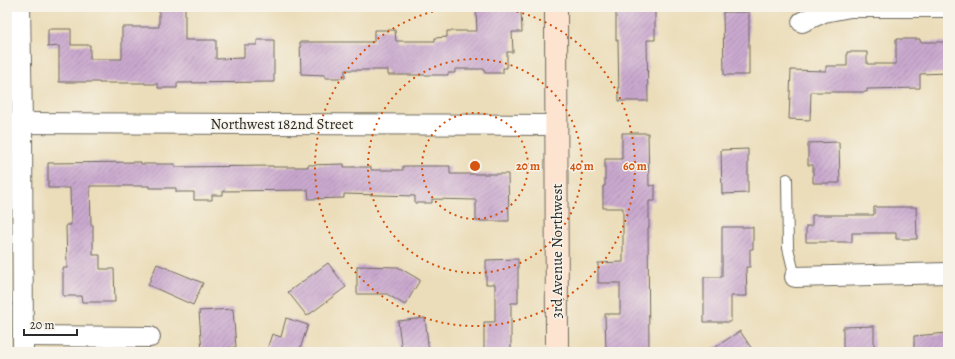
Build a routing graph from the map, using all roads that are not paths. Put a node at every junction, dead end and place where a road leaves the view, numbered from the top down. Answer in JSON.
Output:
{"nodes":[{"id":1,"x":20,"y":7,"type":"edge"},
{"id":2,"x":556,"y":7,"type":"edge"},
{"id":3,"x":948,"y":7,"type":"edge"},
{"id":4,"x":802,"y":22,"type":"dead end"},
{"id":5,"x":15,"y":123,"type":"edge"},
{"id":6,"x":556,"y":125,"type":"junction"},
{"id":7,"x":787,"y":179,"type":"dead end"},
{"id":8,"x":15,"y":266,"type":"edge"},
{"id":9,"x":948,"y":274,"type":"edge"},
{"id":10,"x":795,"y":277,"type":"joint"},
{"id":11,"x":150,"y":336,"type":"dead end"},
{"id":12,"x":23,"y":344,"type":"edge"},
{"id":13,"x":557,"y":352,"type":"edge"}],
"edges":[{"from":1,"to":5,"type":"street"},
{"from":2,"to":6,"type":"street","name":"3rd Avenue Northwest"},
{"from":3,"to":4,"type":"street"},
{"from":5,"to":6,"type":"street","name":"Northwest 182nd Street"},
{"from":5,"to":8,"type":"street"},
{"from":6,"to":13,"type":"street","name":"3rd Avenue Northwest"},
{"from":7,"to":10,"type":"lane"},
{"from":8,"to":12,"type":"street"},
{"from":9,"to":10,"type":"street"},
{"from":11,"to":12,"type":"street"}]}
